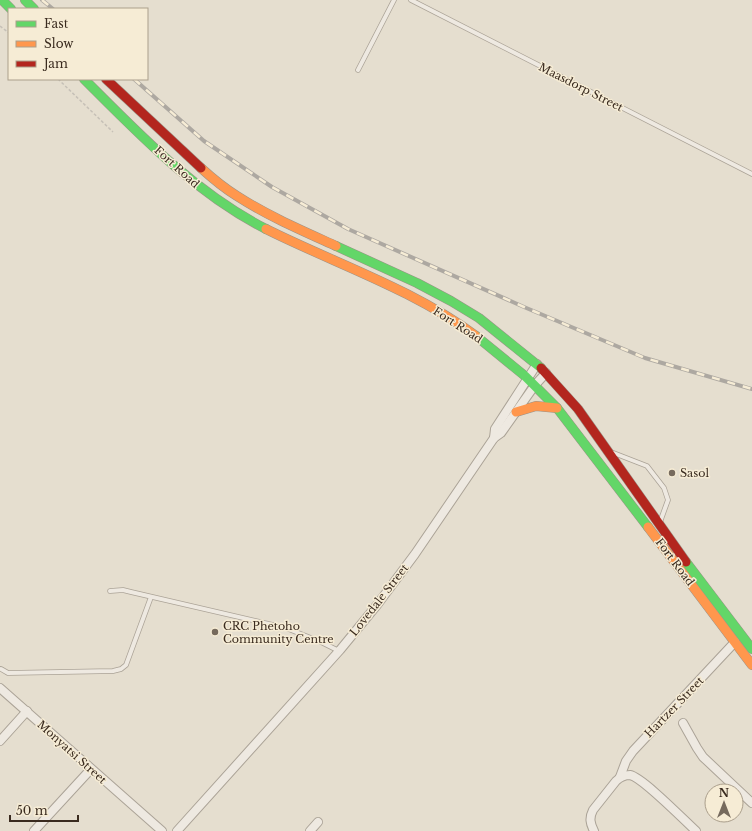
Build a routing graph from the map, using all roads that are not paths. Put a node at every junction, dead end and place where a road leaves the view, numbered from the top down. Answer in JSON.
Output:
{"nodes":[{"id":1,"x":2,"y":0,"type":"edge"},
{"id":2,"x":25,"y":0,"type":"edge"},
{"id":3,"x":394,"y":0,"type":"edge"},
{"id":4,"x":411,"y":0,"type":"edge"},
{"id":5,"x":10,"y":8,"type":"edge"},
{"id":6,"x":33,"y":8,"type":"edge"},
{"id":7,"x":358,"y":70,"type":"dead end"},
{"id":8,"x":85,"y":80,"type":"edge"},
{"id":9,"x":107,"y":80,"type":"edge"},
{"id":10,"x":192,"y":161,"type":"junction"},
{"id":11,"x":181,"y":172,"type":"junction"},
{"id":12,"x":752,"y":174,"type":"edge"},
{"id":13,"x":537,"y":364,"type":"junction"},
{"id":14,"x":546,"y":373,"type":"junction"},
{"id":15,"x":527,"y":378,"type":"junction"},
{"id":16,"x":536,"y":385,"type":"junction"},
{"id":17,"x":557,"y":408,"type":"junction"},
{"id":18,"x":516,"y":412,"type":"junction"},
{"id":19,"x":494,"y":438,"type":"junction"},
{"id":20,"x":607,"y":450,"type":"junction"},
{"id":21,"x":659,"y":525,"type":"junction"},
{"id":22,"x":110,"y":590,"type":"dead end"},
{"id":23,"x":151,"y":597,"type":"junction"},
{"id":24,"x":735,"y":642,"type":"junction"},
{"id":25,"x":752,"y":649,"type":"edge"},
{"id":26,"x":339,"y":651,"type":"junction"},
{"id":27,"x":752,"y":665,"type":"edge"},
{"id":28,"x":1,"y":669,"type":"dead end"},
{"id":29,"x":0,"y":688,"type":"edge"},
{"id":30,"x":27,"y":711,"type":"junction"},
{"id":31,"x":682,"y":723,"type":"dead end"},
{"id":32,"x":0,"y":741,"type":"edge"},
{"id":33,"x":91,"y":769,"type":"junction"},
{"id":34,"x":620,"y":777,"type":"junction"},
{"id":35,"x":752,"y":803,"type":"edge"},
{"id":36,"x":318,"y":822,"type":"dead end"},
{"id":37,"x":34,"y":831,"type":"edge"},
{"id":38,"x":162,"y":831,"type":"edge"},
{"id":39,"x":177,"y":831,"type":"edge"},
{"id":40,"x":310,"y":831,"type":"edge"},
{"id":41,"x":594,"y":831,"type":"edge"},
{"id":42,"x":696,"y":831,"type":"edge"}],
"edges":[{"from":1,"to":5,"type":"main road"},
{"from":2,"to":6,"type":"main road"},
{"from":3,"to":7,"type":"lane"},
{"from":4,"to":12,"type":"lane","name":"Maasdorp Street"},
{"from":8,"to":11,"type":"main road","name":"Fort Road"},
{"from":9,"to":10,"type":"main road","name":"Fort Road"},
{"from":10,"to":11,"type":"main road"},
{"from":10,"to":13,"type":"main road","name":"Fort Road"},
{"from":11,"to":15,"type":"main road","name":"Fort Road"},
{"from":13,"to":14,"type":"main road","name":"Fort Road"},
{"from":13,"to":15,"type":"street"},
{"from":14,"to":16,"type":"street","name":"Lovedale Street"},
{"from":14,"to":20,"type":"main road","name":"Fort Road"},
{"from":15,"to":16,"type":"main road","name":"Fort Road"},
{"from":15,"to":19,"type":"street"},
{"from":16,"to":17,"type":"main road","name":"Fort Road"},
{"from":16,"to":18,"type":"street","name":"Lovedale Street"},
{"from":17,"to":18,"type":"main road"},
{"from":17,"to":24,"type":"main road","name":"Fort Road"},
{"from":18,"to":19,"type":"street","name":"Lovedale Street"},
{"from":19,"to":26,"type":"street","name":"Lovedale Street"},
{"from":20,"to":21,"type":"main road","name":"Fort Road"},
{"from":20,"to":21,"type":"lane"},
{"from":21,"to":25,"type":"main road","name":"Fort Road"},
{"from":22,"to":23,"type":"lane"},
{"from":23,"to":26,"type":"lane"},
{"from":23,"to":28,"type":"lane"},
{"from":24,"to":27,"type":"main road","name":"Fort Road"},
{"from":24,"to":34,"type":"street","name":"Hartzer Street"},
{"from":26,"to":39,"type":"street","name":"Lovedale Street"},
{"from":29,"to":30,"type":"street","name":"Monyatsi Street"},
{"from":30,"to":32,"type":"street"},
{"from":30,"to":33,"type":"street","name":"Monyatsi Street"},
{"from":31,"to":35,"type":"street","name":"Hartzer Street"},
{"from":33,"to":37,"type":"street"},
{"from":33,"to":38,"type":"street","name":"Monyatsi Street"},
{"from":34,"to":41,"type":"street","name":"Hartzer Street"},
{"from":34,"to":42,"type":"street"},
{"from":36,"to":40,"type":"street"}]}
